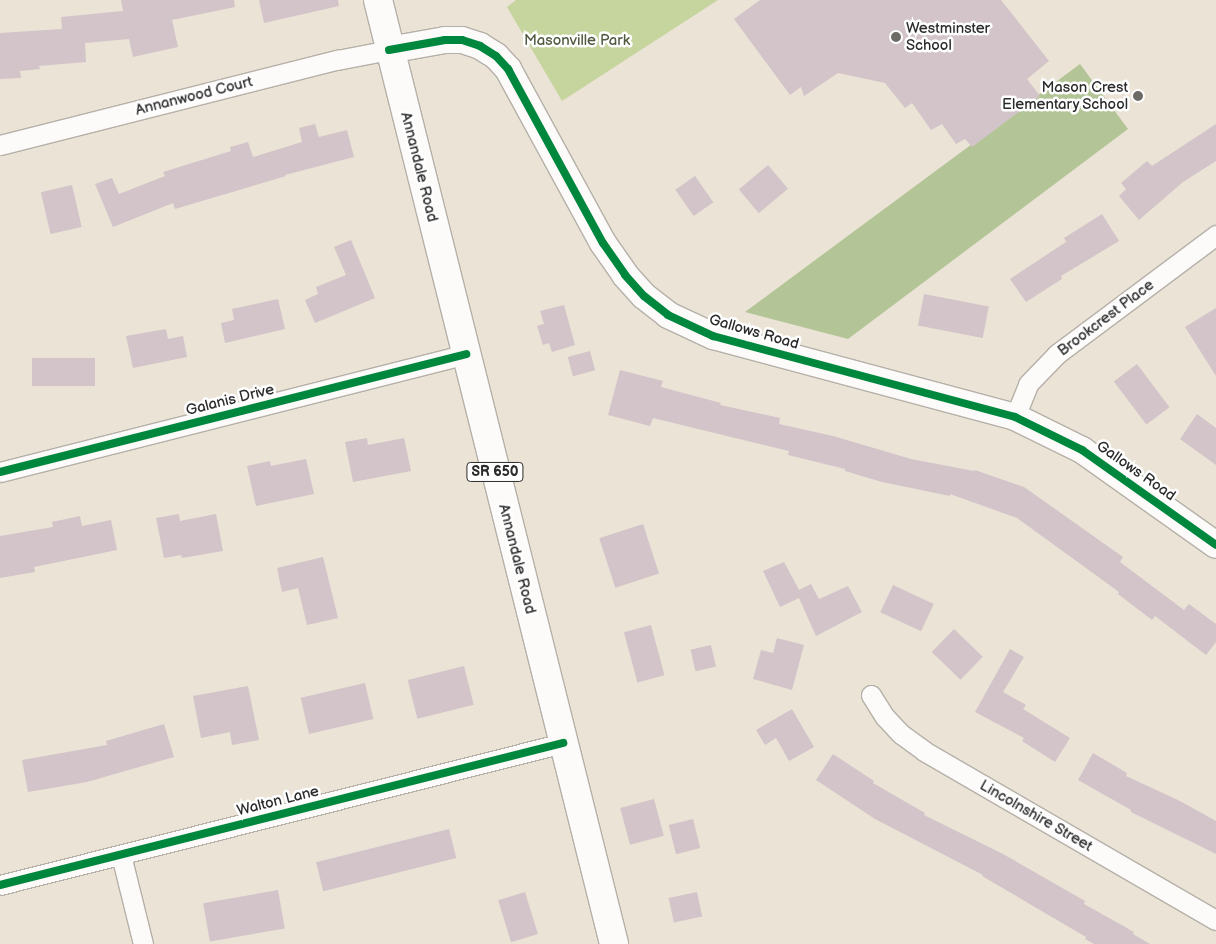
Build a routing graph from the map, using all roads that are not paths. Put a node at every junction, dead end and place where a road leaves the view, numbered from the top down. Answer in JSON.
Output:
{"nodes":[{"id":1,"x":378,"y":0,"type":"edge"},
{"id":2,"x":389,"y":50,"type":"junction"},
{"id":3,"x":0,"y":145,"type":"edge"},
{"id":4,"x":1216,"y":235,"type":"edge"},
{"id":5,"x":466,"y":354,"type":"junction"},
{"id":6,"x":1016,"y":416,"type":"junction"},
{"id":7,"x":0,"y":472,"type":"edge"},
{"id":8,"x":1216,"y":545,"type":"edge"},
{"id":9,"x":871,"y":695,"type":"dead end"},
{"id":10,"x":563,"y":742,"type":"junction"},
{"id":11,"x":121,"y":855,"type":"junction"},
{"id":12,"x":0,"y":885,"type":"edge"},
{"id":13,"x":1216,"y":920,"type":"edge"},
{"id":14,"x":143,"y":944,"type":"edge"},
{"id":15,"x":614,"y":944,"type":"edge"}],
"edges":[{"from":1,"to":2,"type":"main road","name":"Annandale Road","number":"SR 650"},
{"from":2,"to":3,"type":"street","name":"Annanwood Court"},
{"from":2,"to":5,"type":"main road","name":"Annandale Road","number":"SR 650"},
{"from":2,"to":6,"type":"main road","name":"Gallows Road"},
{"from":4,"to":6,"type":"street","name":"Brookcrest Place"},
{"from":5,"to":7,"type":"street","name":"Galanis Drive"},
{"from":5,"to":10,"type":"main road","name":"Annandale Road","number":"SR 650"},
{"from":6,"to":8,"type":"main road","name":"Gallows Road"},
{"from":9,"to":13,"type":"street","name":"Lincolnshire Street"},
{"from":10,"to":11,"type":"street","name":"Walton Lane"},
{"from":10,"to":15,"type":"main road","name":"Annandale Road","number":"SR 650"},
{"from":11,"to":12,"type":"street","name":"Walton Lane"},
{"from":11,"to":14,"type":"street"}]}
